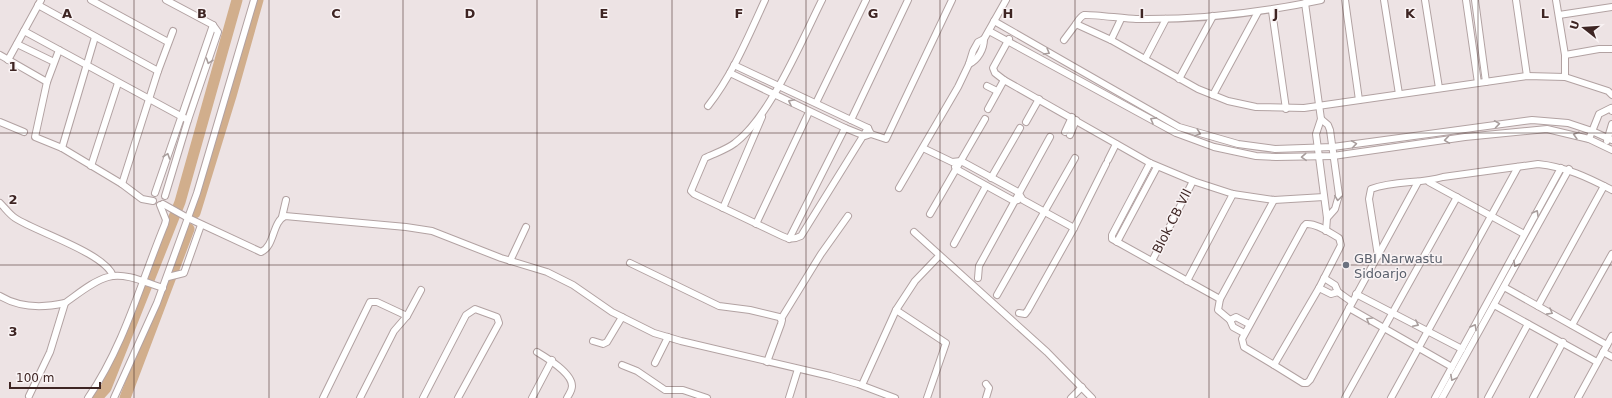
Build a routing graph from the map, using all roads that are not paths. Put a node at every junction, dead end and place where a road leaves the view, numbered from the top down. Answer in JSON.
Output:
{"nodes":[{"id":1,"x":91,"y":0,"type":"edge"},
{"id":2,"x":166,"y":0,"type":"edge"},
{"id":3,"x":254,"y":0,"type":"edge"},
{"id":4,"x":766,"y":0,"type":"edge"},
{"id":5,"x":822,"y":0,"type":"edge"},
{"id":6,"x":866,"y":0,"type":"edge"},
{"id":7,"x":908,"y":0,"type":"edge"},
{"id":8,"x":952,"y":0,"type":"edge"},
{"id":9,"x":1006,"y":0,"type":"edge"},
{"id":10,"x":1321,"y":0,"type":"edge"},
{"id":11,"x":1345,"y":0,"type":"edge"},
{"id":12,"x":1384,"y":0,"type":"edge"},
{"id":13,"x":1425,"y":0,"type":"edge"},
{"id":14,"x":1466,"y":0,"type":"edge"},
{"id":15,"x":1475,"y":0,"type":"edge"},
{"id":16,"x":1516,"y":0,"type":"edge"},
{"id":17,"x":1556,"y":0,"type":"edge"},
{"id":18,"x":40,"y":2,"type":"edge"},
{"id":19,"x":1305,"y":4,"type":"junction"},
{"id":20,"x":1612,"y":7,"type":"edge"},
{"id":21,"x":1272,"y":11,"type":"junction"},
{"id":22,"x":1258,"y":12,"type":"junction"},
{"id":23,"x":1559,"y":15,"type":"junction"},
{"id":24,"x":1213,"y":16,"type":"junction"},
{"id":25,"x":1120,"y":19,"type":"junction"},
{"id":26,"x":1166,"y":19,"type":"junction"},
{"id":27,"x":994,"y":21,"type":"junction"},
{"id":28,"x":1076,"y":24,"type":"junction"},
{"id":29,"x":213,"y":25,"type":"junction"},
{"id":30,"x":24,"y":31,"type":"junction"},
{"id":31,"x":173,"y":31,"type":"dead end"},
{"id":32,"x":989,"y":31,"type":"junction"},
{"id":33,"x":1013,"y":32,"type":"junction"},
{"id":34,"x":94,"y":37,"type":"junction"},
{"id":35,"x":1064,"y":40,"type":"dead end"},
{"id":36,"x":1111,"y":40,"type":"junction"},
{"id":37,"x":1008,"y":41,"type":"junction"},
{"id":38,"x":168,"y":42,"type":"junction"},
{"id":39,"x":17,"y":44,"type":"junction"},
{"id":40,"x":58,"y":50,"type":"junction"},
{"id":41,"x":1612,"y":50,"type":"edge"},
{"id":42,"x":0,"y":55,"type":"edge"},
{"id":43,"x":1565,"y":55,"type":"junction"},
{"id":44,"x":1145,"y":59,"type":"junction"},
{"id":45,"x":8,"y":60,"type":"junction"},
{"id":46,"x":54,"y":62,"type":"junction"},
{"id":47,"x":734,"y":65,"type":"junction"},
{"id":48,"x":87,"y":66,"type":"junction"},
{"id":49,"x":158,"y":71,"type":"junction"},
{"id":50,"x":730,"y":73,"type":"junction"},
{"id":51,"x":1527,"y":76,"type":"junction"},
{"id":52,"x":1565,"y":77,"type":"junction"},
{"id":53,"x":1179,"y":79,"type":"junction"},
{"id":54,"x":1004,"y":80,"type":"junction"},
{"id":55,"x":47,"y":82,"type":"junction"},
{"id":56,"x":1486,"y":82,"type":"junction"},
{"id":57,"x":118,"y":83,"type":"junction"},
{"id":58,"x":1478,"y":83,"type":"junction"},
{"id":59,"x":779,"y":85,"type":"junction"},
{"id":60,"x":987,"y":86,"type":"dead end"},
{"id":61,"x":1439,"y":88,"type":"junction"},
{"id":62,"x":997,"y":91,"type":"junction"},
{"id":63,"x":774,"y":94,"type":"junction"},
{"id":64,"x":1399,"y":94,"type":"junction"},
{"id":65,"x":1213,"y":95,"type":"junction"},
{"id":66,"x":1612,"y":95,"type":"edge"},
{"id":67,"x":149,"y":98,"type":"junction"},
{"id":68,"x":1039,"y":99,"type":"junction"},
{"id":69,"x":1359,"y":100,"type":"junction"},
{"id":70,"x":816,"y":103,"type":"junction"},
{"id":71,"x":708,"y":106,"type":"dead end"},
{"id":72,"x":1320,"y":106,"type":"junction"},
{"id":73,"x":766,"y":107,"type":"junction"},
{"id":74,"x":1612,"y":107,"type":"edge"},
{"id":75,"x":988,"y":109,"type":"dead end"},
{"id":76,"x":1286,"y":109,"type":"junction"},
{"id":77,"x":809,"y":112,"type":"junction"},
{"id":78,"x":834,"y":112,"type":"junction"},
{"id":79,"x":181,"y":116,"type":"junction"},
{"id":80,"x":1074,"y":118,"type":"junction"},
{"id":81,"x":985,"y":119,"type":"dead end"},
{"id":82,"x":1321,"y":119,"type":"junction"},
{"id":83,"x":188,"y":120,"type":"junction"},
{"id":84,"x":851,"y":120,"type":"junction"},
{"id":85,"x":830,"y":121,"type":"junction"},
{"id":86,"x":0,"y":122,"type":"edge"},
{"id":87,"x":1026,"y":122,"type":"dead end"},
{"id":88,"x":1612,"y":124,"type":"edge"},
{"id":89,"x":845,"y":128,"type":"junction"},
{"id":90,"x":1020,"y":128,"type":"dead end"},
{"id":91,"x":1463,"y":129,"type":"junction"},
{"id":92,"x":1177,"y":130,"type":"junction"},
{"id":93,"x":1592,"y":131,"type":"junction"},
{"id":94,"x":24,"y":132,"type":"dead end"},
{"id":95,"x":868,"y":133,"type":"junction"},
{"id":96,"x":1068,"y":133,"type":"dead end"},
{"id":97,"x":1050,"y":137,"type":"dead end"},
{"id":98,"x":1465,"y":137,"type":"junction"},
{"id":99,"x":1589,"y":139,"type":"junction"},
{"id":100,"x":1610,"y":139,"type":"edge"},
{"id":101,"x":1116,"y":144,"type":"junction"},
{"id":102,"x":1605,"y":146,"type":"junction"},
{"id":103,"x":1332,"y":147,"type":"junction"},
{"id":104,"x":62,"y":148,"type":"junction"},
{"id":105,"x":923,"y":148,"type":"junction"},
{"id":106,"x":1318,"y":148,"type":"junction"},
{"id":107,"x":1612,"y":150,"type":"edge"},
{"id":108,"x":1319,"y":156,"type":"junction"},
{"id":109,"x":1333,"y":156,"type":"junction"},
{"id":110,"x":1075,"y":158,"type":"dead end"},
{"id":111,"x":961,"y":161,"type":"junction"},
{"id":112,"x":952,"y":162,"type":"junction"},
{"id":113,"x":1150,"y":163,"type":"junction"},
{"id":114,"x":91,"y":166,"type":"junction"},
{"id":115,"x":1157,"y":167,"type":"junction"},
{"id":116,"x":1518,"y":167,"type":"junction"},
{"id":117,"x":1561,"y":168,"type":"junction"},
{"id":118,"x":956,"y":169,"type":"junction"},
{"id":119,"x":1569,"y":169,"type":"junction"},
{"id":120,"x":991,"y":178,"type":"junction"},
{"id":121,"x":1193,"y":182,"type":"junction"},
{"id":122,"x":1418,"y":182,"type":"junction"},
{"id":123,"x":1429,"y":182,"type":"junction"},
{"id":124,"x":122,"y":184,"type":"junction"},
{"id":125,"x":986,"y":186,"type":"junction"},
{"id":126,"x":1604,"y":186,"type":"junction"},
{"id":127,"x":899,"y":188,"type":"dead end"},
{"id":128,"x":1612,"y":190,"type":"edge"},
{"id":129,"x":1018,"y":192,"type":"junction"},
{"id":130,"x":155,"y":193,"type":"junction"},
{"id":131,"x":1233,"y":194,"type":"junction"},
{"id":132,"x":165,"y":196,"type":"junction"},
{"id":133,"x":1324,"y":197,"type":"junction"},
{"id":134,"x":1456,"y":197,"type":"junction"},
{"id":135,"x":286,"y":200,"type":"dead end"},
{"id":136,"x":1023,"y":200,"type":"junction"},
{"id":137,"x":1274,"y":200,"type":"junction"},
{"id":138,"x":153,"y":201,"type":"junction"},
{"id":139,"x":1014,"y":201,"type":"junction"},
{"id":140,"x":0,"y":203,"type":"edge"},
{"id":141,"x":161,"y":205,"type":"junction"},
{"id":142,"x":723,"y":208,"type":"junction"},
{"id":143,"x":1044,"y":211,"type":"junction"},
{"id":144,"x":930,"y":214,"type":"dead end"},
{"id":145,"x":1491,"y":215,"type":"junction"},
{"id":146,"x":848,"y":216,"type":"dead end"},
{"id":147,"x":185,"y":217,"type":"junction"},
{"id":148,"x":282,"y":217,"type":"junction"},
{"id":149,"x":1327,"y":218,"type":"junction"},
{"id":150,"x":756,"y":224,"type":"junction"},
{"id":151,"x":201,"y":225,"type":"junction"},
{"id":152,"x":526,"y":227,"type":"dead end"},
{"id":153,"x":1074,"y":228,"type":"junction"},
{"id":154,"x":1326,"y":231,"type":"junction"},
{"id":155,"x":914,"y":232,"type":"dead end"},
{"id":156,"x":1524,"y":234,"type":"junction"},
{"id":157,"x":789,"y":239,"type":"junction"},
{"id":158,"x":1117,"y":242,"type":"junction"},
{"id":159,"x":954,"y":244,"type":"dead end"},
{"id":160,"x":1612,"y":254,"type":"edge"},
{"id":161,"x":939,"y":256,"type":"junction"},
{"id":162,"x":1378,"y":256,"type":"junction"},
{"id":163,"x":510,"y":261,"type":"junction"},
{"id":164,"x":1152,"y":261,"type":"junction"},
{"id":165,"x":630,"y":263,"type":"dead end"},
{"id":166,"x":113,"y":276,"type":"junction"},
{"id":167,"x":171,"y":276,"type":"junction"},
{"id":168,"x":978,"y":278,"type":"dead end"},
{"id":169,"x":1324,"y":278,"type":"junction"},
{"id":170,"x":1187,"y":281,"type":"junction"},
{"id":171,"x":145,"y":282,"type":"junction"},
{"id":172,"x":160,"y":287,"type":"junction"},
{"id":173,"x":1504,"y":287,"type":"junction"},
{"id":174,"x":1318,"y":288,"type":"junction"},
{"id":175,"x":421,"y":290,"type":"dead end"},
{"id":176,"x":1338,"y":292,"type":"junction"},
{"id":177,"x":1356,"y":294,"type":"junction"},
{"id":178,"x":997,"y":295,"type":"dead end"},
{"id":179,"x":0,"y":296,"type":"edge"},
{"id":180,"x":1220,"y":299,"type":"junction"},
{"id":181,"x":1352,"y":302,"type":"junction"},
{"id":182,"x":65,"y":303,"type":"junction"},
{"id":183,"x":1494,"y":305,"type":"junction"},
{"id":184,"x":1538,"y":306,"type":"junction"},
{"id":185,"x":1349,"y":308,"type":"junction"},
{"id":186,"x":896,"y":310,"type":"junction"},
{"id":187,"x":1392,"y":312,"type":"junction"},
{"id":188,"x":1019,"y":313,"type":"dead end"},
{"id":189,"x":407,"y":316,"type":"junction"},
{"id":190,"x":622,"y":317,"type":"junction"},
{"id":191,"x":781,"y":319,"type":"junction"},
{"id":192,"x":1230,"y":320,"type":"junction"},
{"id":193,"x":1249,"y":324,"type":"junction"},
{"id":194,"x":1528,"y":324,"type":"junction"},
{"id":195,"x":1572,"y":325,"type":"junction"},
{"id":196,"x":1383,"y":328,"type":"junction"},
{"id":197,"x":1428,"y":330,"type":"junction"},
{"id":198,"x":1244,"y":334,"type":"junction"},
{"id":199,"x":1612,"y":336,"type":"edge"},
{"id":200,"x":668,"y":337,"type":"junction"},
{"id":201,"x":593,"y":341,"type":"dead end"},
{"id":202,"x":1563,"y":342,"type":"junction"},
{"id":203,"x":1607,"y":345,"type":"junction"},
{"id":204,"x":1419,"y":348,"type":"junction"},
{"id":205,"x":1462,"y":350,"type":"junction"},
{"id":206,"x":537,"y":352,"type":"dead end"},
{"id":207,"x":1603,"y":352,"type":"junction"},
{"id":208,"x":1612,"y":358,"type":"edge"},
{"id":209,"x":552,"y":360,"type":"junction"},
{"id":210,"x":1459,"y":361,"type":"junction"},
{"id":211,"x":766,"y":362,"type":"junction"},
{"id":212,"x":1597,"y":362,"type":"junction"},
{"id":213,"x":655,"y":363,"type":"dead end"},
{"id":214,"x":622,"y":365,"type":"dead end"},
{"id":215,"x":1274,"y":365,"type":"junction"},
{"id":216,"x":1452,"y":366,"type":"junction"},
{"id":217,"x":798,"y":369,"type":"junction"},
{"id":218,"x":986,"y":384,"type":"dead end"},
{"id":219,"x":862,"y":385,"type":"junction"},
{"id":220,"x":1082,"y":387,"type":"junction"},
{"id":221,"x":29,"y":396,"type":"dead end"},
{"id":222,"x":1072,"y":397,"type":"edge"},
{"id":223,"x":88,"y":398,"type":"edge"},
{"id":224,"x":114,"y":398,"type":"edge"},
{"id":225,"x":322,"y":398,"type":"edge"},
{"id":226,"x":360,"y":398,"type":"edge"},
{"id":227,"x":423,"y":398,"type":"edge"},
{"id":228,"x":458,"y":398,"type":"edge"},
{"id":229,"x":532,"y":398,"type":"edge"},
{"id":230,"x":567,"y":398,"type":"edge"},
{"id":231,"x":707,"y":398,"type":"edge"},
{"id":232,"x":789,"y":398,"type":"edge"},
{"id":233,"x":895,"y":398,"type":"edge"},
{"id":234,"x":927,"y":398,"type":"edge"},
{"id":235,"x":986,"y":398,"type":"edge"},
{"id":236,"x":1092,"y":398,"type":"edge"},
{"id":237,"x":1345,"y":398,"type":"edge"},
{"id":238,"x":1391,"y":398,"type":"edge"},
{"id":239,"x":1435,"y":398,"type":"edge"},
{"id":240,"x":1442,"y":398,"type":"edge"},
{"id":241,"x":1488,"y":398,"type":"edge"},
{"id":242,"x":1533,"y":398,"type":"edge"},
{"id":243,"x":1578,"y":398,"type":"edge"}],
"edges":[{"from":1,"to":38,"type":"street"},
{"from":2,"to":29,"type":"street"},
{"from":3,"to":147,"type":"street"},
{"from":4,"to":47,"type":"street"},
{"from":5,"to":59,"type":"street"},
{"from":6,"to":70,"type":"street"},
{"from":7,"to":84,"type":"street"},
{"from":8,"to":95,"type":"street"},
{"from":9,"to":27,"type":"street"},
{"from":10,"to":19,"type":"street"},
{"from":11,"to":69,"type":"street"},
{"from":12,"to":64,"type":"street"},
{"from":13,"to":61,"type":"street"},
{"from":14,"to":58,"type":"street"},
{"from":15,"to":56,"type":"street"},
{"from":16,"to":51,"type":"street"},
{"from":17,"to":23,"type":"street"},
{"from":18,"to":30,"type":"street"},
{"from":18,"to":34,"type":"street"},
{"from":19,"to":21,"type":"street"},
{"from":19,"to":72,"type":"street"},
{"from":20,"to":23,"type":"street"},
{"from":21,"to":22,"type":"street"},
{"from":21,"to":76,"type":"street"},
{"from":22,"to":24,"type":"street"},
{"from":22,"to":65,"type":"street"},
{"from":23,"to":43,"type":"street"},
{"from":24,"to":26,"type":"street"},
{"from":24,"to":53,"type":"street"},
{"from":25,"to":26,"type":"street"},
{"from":25,"to":28,"type":"street"},
{"from":25,"to":36,"type":"street"},
{"from":26,"to":44,"type":"street"},
{"from":27,"to":32,"type":"street"},
{"from":27,"to":33,"type":"street"},
{"from":28,"to":35,"type":"street"},
{"from":28,"to":36,"type":"street"},
{"from":29,"to":79,"type":"street"},
{"from":29,"to":83,"type":"street","one_way":true},
{"from":30,"to":39,"type":"street"},
{"from":30,"to":40,"type":"street"},
{"from":31,"to":38,"type":"street"},
{"from":32,"to":37,"type":"street"},
{"from":32,"to":105,"type":"street"},
{"from":33,"to":37,"type":"street"},
{"from":33,"to":92,"type":"street","one_way":true},
{"from":34,"to":48,"type":"street"},
{"from":34,"to":49,"type":"street"},
{"from":36,"to":44,"type":"street"},
{"from":37,"to":54,"type":"street"},
{"from":92,"to":37,"type":"street","one_way":true},
{"from":38,"to":49,"type":"street"},
{"from":39,"to":45,"type":"street"},
{"from":39,"to":46,"type":"street"},
{"from":40,"to":46,"type":"street"},
{"from":40,"to":48,"type":"street"},
{"from":41,"to":43,"type":"street"},
{"from":42,"to":45,"type":"street"},
{"from":43,"to":52,"type":"street"},
{"from":44,"to":53,"type":"street"},
{"from":45,"to":55,"type":"street"},
{"from":46,"to":55,"type":"street"},
{"from":47,"to":50,"type":"street"},
{"from":47,"to":59,"type":"street"},
{"from":48,"to":57,"type":"street"},
{"from":48,"to":104,"type":"street"},
{"from":49,"to":67,"type":"street"},
{"from":50,"to":63,"type":"street"},
{"from":50,"to":71,"type":"street"},
{"from":51,"to":52,"type":"street"},
{"from":51,"to":56,"type":"street"},
{"from":52,"to":66,"type":"street"},
{"from":53,"to":65,"type":"street"},
{"from":54,"to":62,"type":"street"},
{"from":54,"to":68,"type":"street"},
{"from":55,"to":104,"type":"street"},
{"from":56,"to":58,"type":"street"},
{"from":57,"to":67,"type":"street"},
{"from":57,"to":114,"type":"street"},
{"from":58,"to":61,"type":"street"},
{"from":59,"to":63,"type":"street"},
{"from":59,"to":70,"type":"street"},
{"from":60,"to":62,"type":"street"},
{"from":61,"to":64,"type":"street"},
{"from":62,"to":75,"type":"street"},
{"from":63,"to":73,"type":"street"},
{"from":77,"to":63,"type":"street","one_way":true},
{"from":64,"to":69,"type":"street"},
{"from":65,"to":76,"type":"street"},
{"from":67,"to":79,"type":"street"},
{"from":67,"to":124,"type":"street"},
{"from":68,"to":80,"type":"street"},
{"from":68,"to":87,"type":"street"},
{"from":69,"to":72,"type":"street"},
{"from":70,"to":78,"type":"street"},
{"from":72,"to":76,"type":"street"},
{"from":72,"to":82,"type":"street"},
{"from":73,"to":142,"type":"street"},
{"from":73,"to":142,"type":"street"},
{"from":74,"to":93,"type":"street"},
{"from":77,"to":85,"type":"street"},
{"from":77,"to":150,"type":"street"},
{"from":78,"to":84,"type":"street"},
{"from":78,"to":85,"type":"street"},
{"from":79,"to":83,"type":"street"},
{"from":130,"to":79,"type":"street","one_way":true},
{"from":80,"to":96,"type":"street"},
{"from":80,"to":101,"type":"street"},
{"from":81,"to":111,"type":"street"},
{"from":82,"to":103,"type":"street"},
{"from":82,"to":106,"type":"street"},
{"from":83,"to":132,"type":"street"},
{"from":84,"to":95,"type":"street"},
{"from":85,"to":89,"type":"street"},
{"from":86,"to":94,"type":"street"},
{"from":88,"to":100,"type":"street"},
{"from":89,"to":95,"type":"street"},
{"from":89,"to":157,"type":"street"},
{"from":90,"to":120,"type":"street"},
{"from":91,"to":93,"type":"street","one_way":true},
{"from":91,"to":98,"type":"street"},
{"from":103,"to":91,"type":"street","one_way":true},
{"from":92,"to":106,"type":"street","one_way":true},
{"from":108,"to":92,"type":"street","one_way":true},
{"from":93,"to":99,"type":"street"},
{"from":93,"to":100,"type":"street"},
{"from":95,"to":157,"type":"street"},
{"from":97,"to":129,"type":"street"},
{"from":99,"to":98,"type":"street","one_way":true},
{"from":98,"to":109,"type":"street","one_way":true},
{"from":99,"to":102,"type":"street"},
{"from":100,"to":102,"type":"street"},
{"from":101,"to":113,"type":"street"},
{"from":101,"to":153,"type":"street"},
{"from":102,"to":107,"type":"street"},
{"from":103,"to":106,"type":"street"},
{"from":103,"to":109,"type":"street"},
{"from":104,"to":114,"type":"street"},
{"from":105,"to":112,"type":"street"},
{"from":105,"to":127,"type":"street"},
{"from":106,"to":108,"type":"street"},
{"from":108,"to":109,"type":"street"},
{"from":108,"to":133,"type":"street"},
{"from":109,"to":149,"type":"street","one_way":true},
{"from":110,"to":143,"type":"street"},
{"from":111,"to":112,"type":"street"},
{"from":111,"to":118,"type":"street"},
{"from":111,"to":120,"type":"street"},
{"from":112,"to":118,"type":"street"},
{"from":113,"to":115,"type":"street"},
{"from":113,"to":158,"type":"street"},
{"from":114,"to":124,"type":"street"},
{"from":115,"to":121,"type":"street"},
{"from":115,"to":158,"type":"street"},
{"from":116,"to":117,"type":"street"},
{"from":116,"to":123,"type":"street"},
{"from":116,"to":145,"type":"street"},
{"from":117,"to":119,"type":"street"},
{"from":156,"to":117,"type":"street","one_way":true},
{"from":118,"to":125,"type":"street"},
{"from":118,"to":144,"type":"street"},
{"from":119,"to":126,"type":"street"},
{"from":119,"to":173,"type":"street","one_way":true},
{"from":120,"to":129,"type":"street"},
{"from":121,"to":131,"type":"street"},
{"from":121,"to":164,"type":"street","name":"Blok CB VII"},
{"from":122,"to":123,"type":"street"},
{"from":122,"to":162,"type":"street"},
{"from":122,"to":162,"type":"street"},
{"from":123,"to":134,"type":"street"},
{"from":124,"to":138,"type":"street"},
{"from":125,"to":139,"type":"street"},
{"from":125,"to":159,"type":"street"},
{"from":126,"to":128,"type":"street"},
{"from":126,"to":184,"type":"street"},
{"from":129,"to":136,"type":"street"},
{"from":129,"to":139,"type":"street"},
{"from":130,"to":132,"type":"street"},
{"from":130,"to":138,"type":"street"},
{"from":131,"to":137,"type":"street"},
{"from":131,"to":170,"type":"street"},
{"from":132,"to":141,"type":"street"},
{"from":133,"to":137,"type":"street"},
{"from":133,"to":149,"type":"street"},
{"from":134,"to":145,"type":"street"},
{"from":134,"to":187,"type":"street"},
{"from":135,"to":148,"type":"street"},
{"from":136,"to":139,"type":"street"},
{"from":136,"to":143,"type":"street"},
{"from":137,"to":180,"type":"street"},
{"from":138,"to":141,"type":"street"},
{"from":139,"to":168,"type":"street"},
{"from":140,"to":166,"type":"street"},
{"from":141,"to":147,"type":"street"},
{"from":141,"to":171,"type":"street"},
{"from":142,"to":150,"type":"street"},
{"from":143,"to":153,"type":"street"},
{"from":143,"to":178,"type":"street"},
{"from":145,"to":156,"type":"street"},
{"from":145,"to":197,"type":"street"},
{"from":146,"to":191,"type":"street"},
{"from":147,"to":151,"type":"street"},
{"from":147,"to":167,"type":"street"},
{"from":148,"to":151,"type":"street"},
{"from":148,"to":163,"type":"street"},
{"from":149,"to":154,"type":"street"},
{"from":150,"to":157,"type":"street"},
{"from":151,"to":167,"type":"street"},
{"from":152,"to":163,"type":"street"},
{"from":153,"to":188,"type":"street"},
{"from":154,"to":169,"type":"street"},
{"from":154,"to":193,"type":"street"},
{"from":155,"to":161,"type":"street"},
{"from":205,"to":156,"type":"street","one_way":true},
{"from":158,"to":164,"type":"street"},
{"from":160,"to":195,"type":"street"},
{"from":161,"to":186,"type":"street"},
{"from":161,"to":220,"type":"street"},
{"from":162,"to":177,"type":"street"},
{"from":163,"to":190,"type":"street"},
{"from":164,"to":170,"type":"street"},
{"from":165,"to":191,"type":"street"},
{"from":166,"to":171,"type":"street"},
{"from":166,"to":182,"type":"street"},
{"from":167,"to":172,"type":"street"},
{"from":169,"to":174,"type":"street"},
{"from":169,"to":176,"type":"street"},
{"from":170,"to":180,"type":"street"},
{"from":171,"to":172,"type":"street"},
{"from":171,"to":223,"type":"street"},
{"from":172,"to":224,"type":"street"},
{"from":173,"to":183,"type":"street"},
{"from":173,"to":184,"type":"street"},
{"from":174,"to":176,"type":"street"},
{"from":174,"to":215,"type":"street"},
{"from":175,"to":189,"type":"street"},
{"from":176,"to":181,"type":"street"},
{"from":177,"to":181,"type":"street"},
{"from":177,"to":187,"type":"street"},
{"from":179,"to":182,"type":"street"},
{"from":180,"to":192,"type":"street"},
{"from":181,"to":185,"type":"street"},
{"from":182,"to":221,"type":"street"},
{"from":183,"to":194,"type":"street"},
{"from":183,"to":210,"type":"street"},
{"from":184,"to":195,"type":"street","one_way":true},
{"from":196,"to":185,"type":"street","one_way":true},
{"from":185,"to":215,"type":"street"},
{"from":186,"to":219,"type":"street"},
{"from":186,"to":234,"type":"street"},
{"from":187,"to":196,"type":"street"},
{"from":187,"to":197,"type":"street","one_way":true},
{"from":189,"to":225,"type":"street"},
{"from":189,"to":226,"type":"street"},
{"from":190,"to":200,"type":"street"},
{"from":190,"to":201,"type":"street"},
{"from":191,"to":211,"type":"street"},
{"from":192,"to":193,"type":"street"},
{"from":192,"to":198,"type":"street"},
{"from":193,"to":198,"type":"street"},
{"from":194,"to":202,"type":"street"},
{"from":194,"to":241,"type":"street"},
{"from":195,"to":203,"type":"street"},
{"from":196,"to":204,"type":"street"},
{"from":196,"to":237,"type":"street"},
{"from":197,"to":204,"type":"street"},
{"from":197,"to":205,"type":"street"},
{"from":198,"to":215,"type":"street"},
{"from":199,"to":203,"type":"street"},
{"from":200,"to":211,"type":"street"},
{"from":200,"to":213,"type":"street"},
{"from":202,"to":212,"type":"street"},
{"from":202,"to":242,"type":"street"},
{"from":203,"to":207,"type":"street"},
{"from":204,"to":216,"type":"street"},
{"from":204,"to":238,"type":"street"},
{"from":205,"to":210,"type":"street"},
{"from":206,"to":209,"type":"street"},
{"from":207,"to":208,"type":"street"},
{"from":207,"to":212,"type":"street"},
{"from":209,"to":229,"type":"street"},
{"from":209,"to":230,"type":"street"},
{"from":210,"to":216,"type":"street"},
{"from":210,"to":240,"type":"street","one_way":true},
{"from":211,"to":217,"type":"street"},
{"from":212,"to":243,"type":"street"},
{"from":214,"to":231,"type":"street"},
{"from":216,"to":239,"type":"street"},
{"from":217,"to":219,"type":"street"},
{"from":217,"to":232,"type":"street"},
{"from":218,"to":235,"type":"street"},
{"from":219,"to":233,"type":"street"},
{"from":220,"to":222,"type":"street"},
{"from":220,"to":236,"type":"street"},
{"from":227,"to":228,"type":"street"}]}
